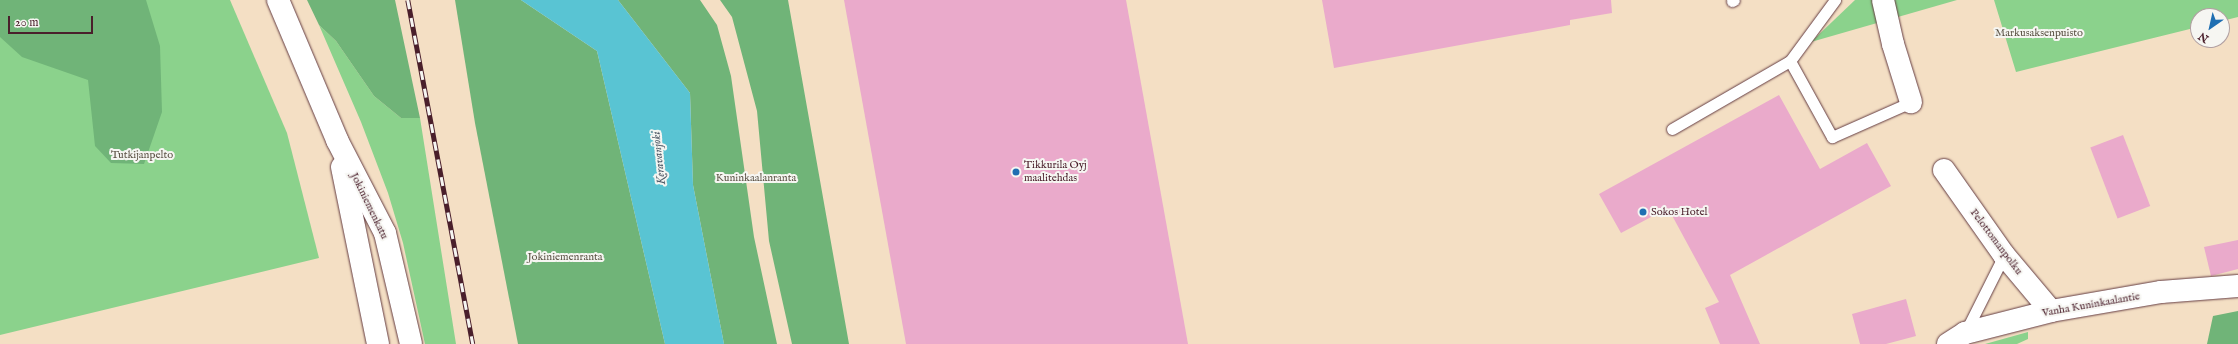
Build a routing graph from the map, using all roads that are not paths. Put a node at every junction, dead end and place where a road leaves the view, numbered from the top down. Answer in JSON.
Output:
{"nodes":[{"id":1,"x":278,"y":0,"type":"edge"},
{"id":2,"x":1835,"y":0,"type":"edge"},
{"id":3,"x":1883,"y":0,"type":"edge"},
{"id":4,"x":1790,"y":61,"type":"junction"},
{"id":5,"x":1911,"y":102,"type":"joint"},
{"id":6,"x":1672,"y":130,"type":"dead end"},
{"id":7,"x":337,"y":140,"type":"junction"},
{"id":8,"x":1944,"y":170,"type":"dead end"},
{"id":9,"x":2004,"y":255,"type":"junction"},
{"id":10,"x":2238,"y":286,"type":"edge"},
{"id":11,"x":2051,"y":311,"type":"junction"},
{"id":12,"x":1957,"y":338,"type":"edge"},
{"id":13,"x":378,"y":344,"type":"edge"},
{"id":14,"x":411,"y":344,"type":"edge"}],
"edges":[{"from":1,"to":7,"type":"main road","name":"Jokiniemenkatu"},
{"from":2,"to":4,"type":"lane"},
{"from":3,"to":5,"type":"main road"},
{"from":4,"to":5,"type":"lane"},
{"from":4,"to":6,"type":"lane"},
{"from":7,"to":13,"type":"main road","name":"Jokiniemenkatu"},
{"from":7,"to":14,"type":"main road","name":"Jokiniemenkatu"},
{"from":8,"to":9,"type":"main road","name":"Pelottomanpolku"},
{"from":9,"to":11,"type":"main road","name":"Pelottomanpolku"},
{"from":9,"to":12,"type":"lane"},
{"from":10,"to":11,"type":"main road","name":"Vanha Kuninkaalantie"},
{"from":11,"to":12,"type":"main road","name":"Vanha Kuninkaalantie"}]}
